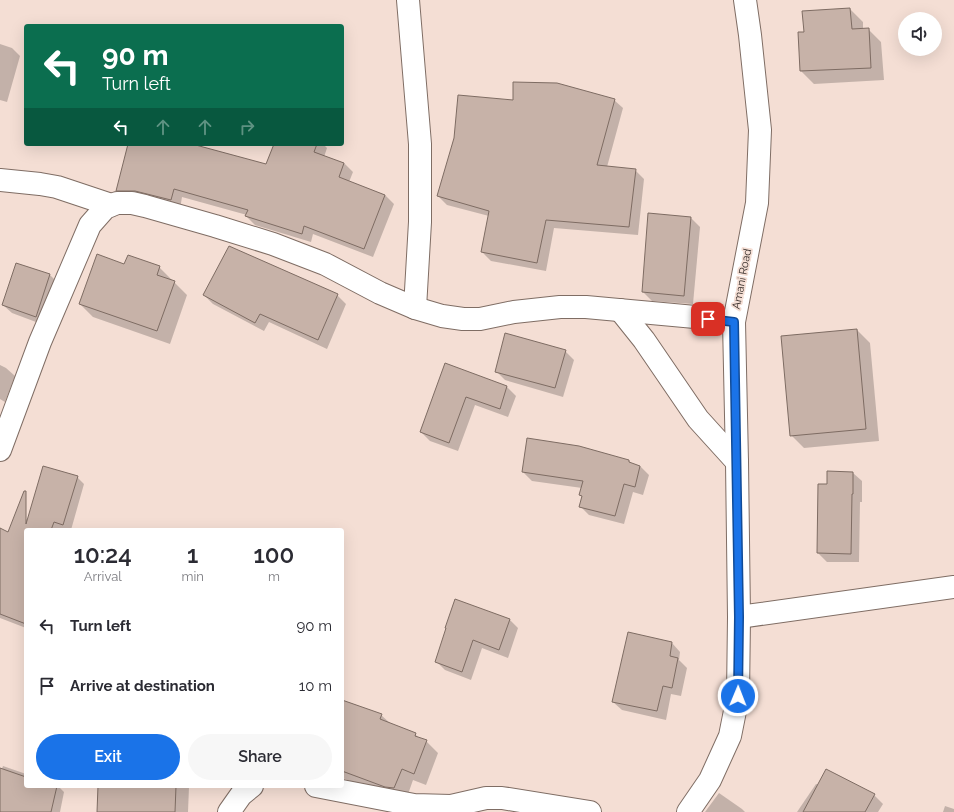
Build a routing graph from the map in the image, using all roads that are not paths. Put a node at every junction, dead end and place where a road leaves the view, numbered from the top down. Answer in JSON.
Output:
{"nodes":[{"id":1,"x":408,"y":0,"type":"edge"},
{"id":2,"x":745,"y":0,"type":"edge"},
{"id":3,"x":0,"y":180,"type":"edge"},
{"id":4,"x":111,"y":205,"type":"junction"},
{"id":5,"x":415,"y":308,"type":"junction"},
{"id":6,"x":620,"y":310,"type":"junction"},
{"id":7,"x":734,"y":322,"type":"junction"},
{"id":8,"x":0,"y":450,"type":"edge"},
{"id":9,"x":738,"y":462,"type":"junction"},
{"id":10,"x":954,"y":587,"type":"edge"},
{"id":11,"x":739,"y":617,"type":"junction"},
{"id":12,"x":250,"y":788,"type":"edge"},
{"id":13,"x":326,"y":788,"type":"edge"},
{"id":14,"x":229,"y":812,"type":"edge"},
{"id":15,"x":590,"y":812,"type":"edge"},
{"id":16,"x":688,"y":812,"type":"edge"}],
"edges":[{"from":1,"to":5,"type":"street"},
{"from":2,"to":7,"type":"street","name":"Amani Road"},
{"from":3,"to":4,"type":"street"},
{"from":4,"to":5,"type":"street"},
{"from":4,"to":8,"type":"street"},
{"from":5,"to":6,"type":"street"},
{"from":6,"to":7,"type":"street"},
{"from":6,"to":9,"type":"street"},
{"from":7,"to":9,"type":"street","name":"Amani Road"},
{"from":9,"to":11,"type":"street","name":"Amani Road"},
{"from":10,"to":11,"type":"street"},
{"from":11,"to":16,"type":"street","name":"Amani Road"},
{"from":12,"to":14,"type":"street"},
{"from":13,"to":15,"type":"street"}]}
